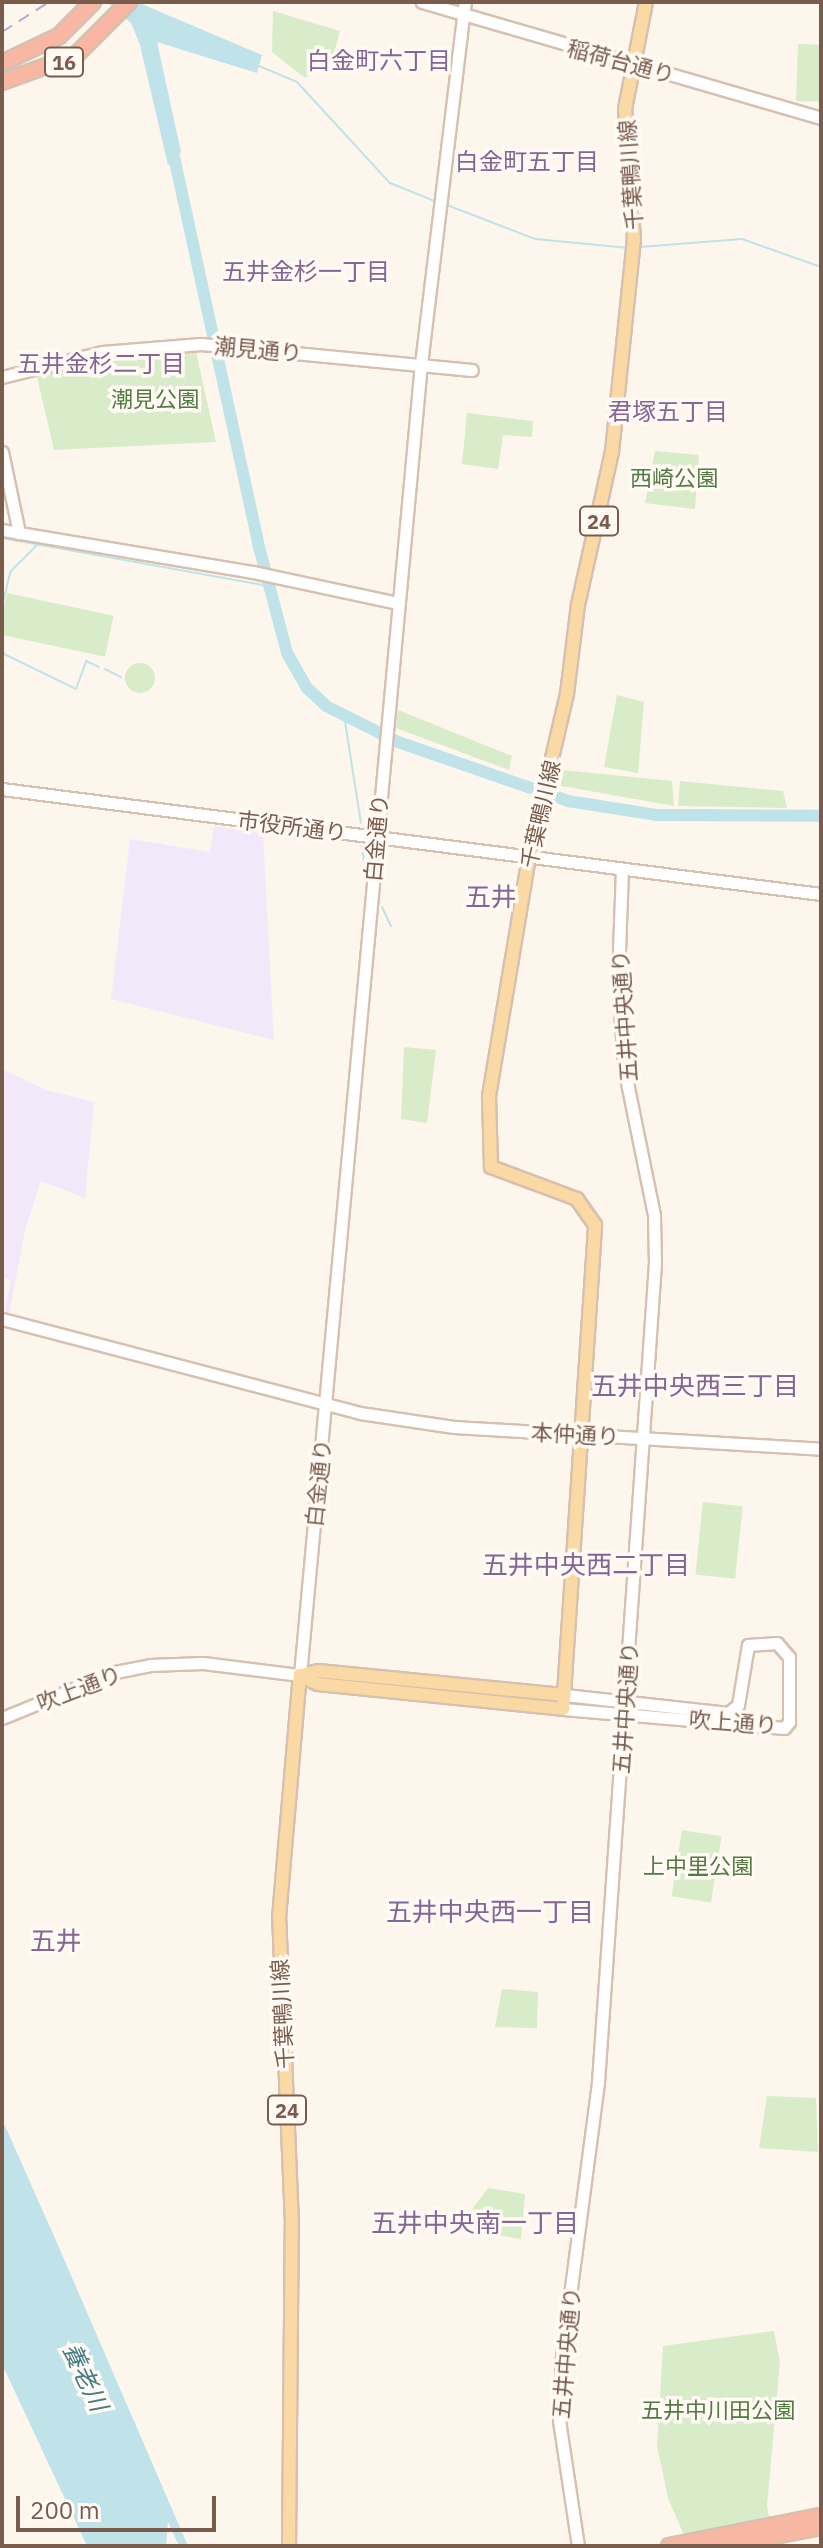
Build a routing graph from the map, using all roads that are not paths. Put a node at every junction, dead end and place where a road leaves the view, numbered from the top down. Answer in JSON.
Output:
{"nodes":[{"id":1,"x":129,"y":2,"type":"edge"},
{"id":2,"x":422,"y":2,"type":"edge"},
{"id":3,"x":646,"y":2,"type":"edge"},
{"id":4,"x":92,"y":3,"type":"edge"},
{"id":5,"x":464,"y":7,"type":"edge"},
{"id":6,"x":2,"y":63,"type":"edge"},
{"id":7,"x":631,"y":65,"type":"junction"},
{"id":8,"x":2,"y":82,"type":"edge"},
{"id":9,"x":821,"y":118,"type":"edge"},
{"id":10,"x":421,"y":364,"type":"junction"},
{"id":11,"x":472,"y":370,"type":"dead end"},
{"id":12,"x":2,"y":377,"type":"edge"},
{"id":13,"x":2,"y":452,"type":"edge"},
{"id":14,"x":2,"y":530,"type":"edge"},
{"id":15,"x":19,"y":533,"type":"junction"},
{"id":16,"x":398,"y":603,"type":"junction"},
{"id":17,"x":2,"y":789,"type":"edge"},
{"id":18,"x":376,"y":836,"type":"junction"},
{"id":19,"x":529,"y":857,"type":"junction"},
{"id":20,"x":622,"y":869,"type":"junction"},
{"id":21,"x":821,"y":894,"type":"edge"},
{"id":22,"x":2,"y":1319,"type":"edge"},
{"id":23,"x":327,"y":1406,"type":"junction"},
{"id":24,"x":582,"y":1435,"type":"junction"},
{"id":25,"x":645,"y":1438,"type":"junction"},
{"id":26,"x":821,"y":1449,"type":"edge"},
{"id":27,"x":300,"y":1675,"type":"junction"},
{"id":28,"x":565,"y":1695,"type":"junction"},
{"id":29,"x":625,"y":1706,"type":"junction"},
{"id":30,"x":563,"y":1709,"type":"junction"},
{"id":31,"x":2,"y":1718,"type":"edge"},
{"id":32,"x":821,"y":2516,"type":"edge"},
{"id":33,"x":821,"y":2527,"type":"edge"},
{"id":34,"x":289,"y":2546,"type":"edge"},
{"id":35,"x":578,"y":2546,"type":"edge"},
{"id":36,"x":669,"y":2546,"type":"edge"},
{"id":37,"x":723,"y":2546,"type":"edge"}],
"edges":[{"from":1,"to":8,"type":"highway","number":"16"},
{"from":2,"to":5,"type":"street","name":"稲荷台通り"},
{"from":3,"to":7,"type":"main road","name":"千葉鴨川線","number":"24"},
{"from":4,"to":6,"type":"highway","number":"16"},
{"from":5,"to":7,"type":"street","name":"稲荷台通り"},
{"from":5,"to":10,"type":"street","name":"白金通り"},
{"from":7,"to":9,"type":"street","name":"稲荷台通り"},
{"from":7,"to":19,"type":"main road","name":"千葉鴨川線","number":"24"},
{"from":10,"to":11,"type":"street","name":"潮見通り"},
{"from":10,"to":12,"type":"street","name":"潮見通り"},
{"from":10,"to":16,"type":"street","name":"白金通り"},
{"from":13,"to":15,"type":"street"},
{"from":14,"to":15,"type":"street"},
{"from":15,"to":16,"type":"street"},
{"from":16,"to":18,"type":"street","name":"白金通り"},
{"from":17,"to":18,"type":"street","name":"市役所通り"},
{"from":18,"to":19,"type":"street","name":"市役所通り"},
{"from":18,"to":23,"type":"street","name":"白金通り"},
{"from":19,"to":20,"type":"street","name":"市役所通り"},
{"from":19,"to":24,"type":"main road","name":"千葉鴨川線","number":"24"},
{"from":20,"to":21,"type":"street","name":"市役所通り"},
{"from":20,"to":25,"type":"street","name":"五井中央通り"},
{"from":22,"to":23,"type":"street","name":"本仲通り"},
{"from":23,"to":24,"type":"street","name":"本仲通り"},
{"from":23,"to":27,"type":"street","name":"白金通り"},
{"from":24,"to":25,"type":"street","name":"本仲通り"},
{"from":24,"to":28,"type":"main road","name":"千葉鴨川線","number":"24"},
{"from":25,"to":26,"type":"street","name":"本仲通り"},
{"from":25,"to":29,"type":"street","name":"五井中央通り"},
{"from":27,"to":28,"type":"main road","name":"吹上通り"},
{"from":27,"to":30,"type":"main road","name":"吹上通り"},
{"from":27,"to":31,"type":"street","name":"吹上通り"},
{"from":27,"to":34,"type":"main road","name":"千葉鴨川線","number":"24"},
{"from":28,"to":29,"type":"street","name":"吹上通り"},
{"from":28,"to":30,"type":"main road","name":"千葉鴨川線","number":"24"},
{"from":29,"to":29,"type":"street","name":"吹上通り"},
{"from":29,"to":30,"type":"street","name":"吹上通り"},
{"from":29,"to":35,"type":"street","name":"五井中央通り"},
{"from":32,"to":36,"type":"highway"},
{"from":33,"to":37,"type":"highway"}]}
